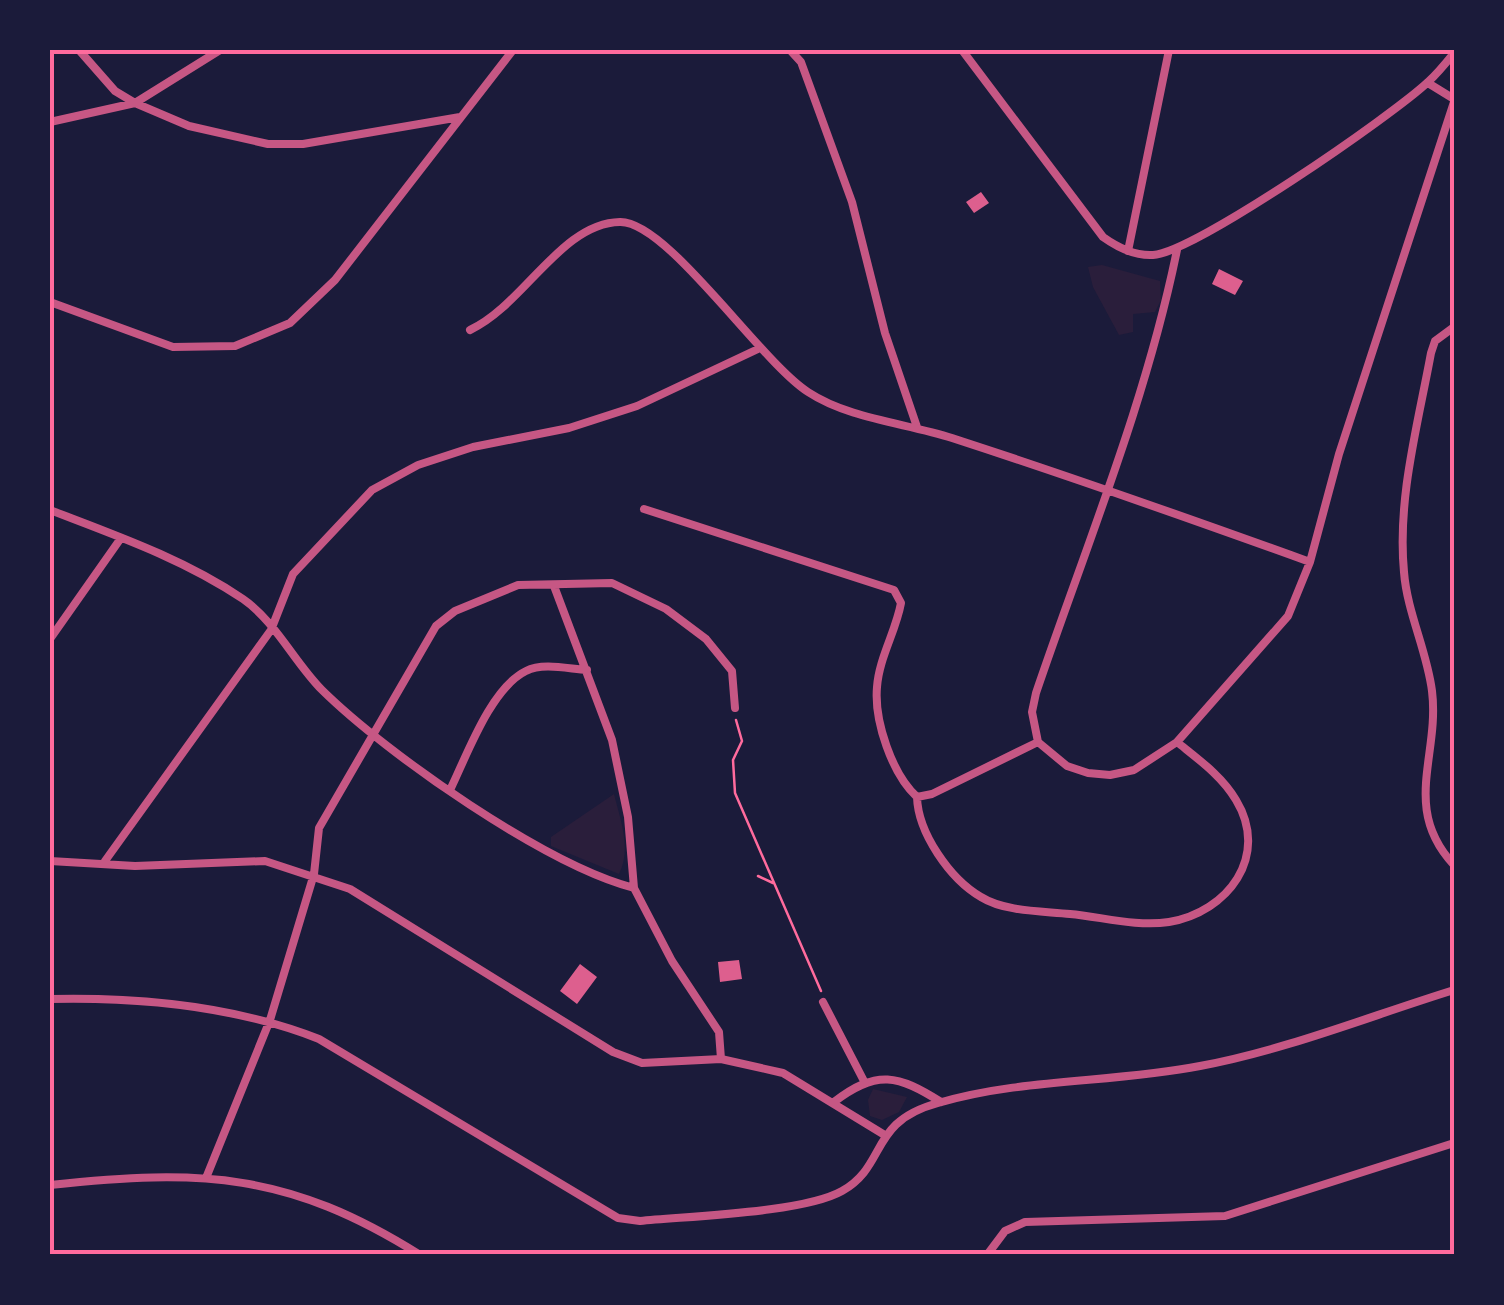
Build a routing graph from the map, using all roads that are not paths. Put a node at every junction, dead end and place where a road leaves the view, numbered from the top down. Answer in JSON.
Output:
{"nodes":[{"id":1,"x":79,"y":50,"type":"edge"},
{"id":2,"x":220,"y":50,"type":"edge"},
{"id":3,"x":513,"y":50,"type":"edge"},
{"id":4,"x":790,"y":50,"type":"edge"},
{"id":5,"x":962,"y":50,"type":"edge"},
{"id":6,"x":1169,"y":50,"type":"edge"},
{"id":7,"x":1454,"y":53,"type":"edge"},
{"id":8,"x":1428,"y":83,"type":"junction"},
{"id":9,"x":1454,"y":100,"type":"edge"},
{"id":10,"x":135,"y":103,"type":"junction"},
{"id":11,"x":460,"y":118,"type":"junction"},
{"id":12,"x":50,"y":122,"type":"edge"},
{"id":13,"x":1128,"y":250,"type":"junction"},
{"id":14,"x":1177,"y":250,"type":"junction"},
{"id":15,"x":50,"y":302,"type":"edge"},
{"id":16,"x":1454,"y":327,"type":"edge"},
{"id":17,"x":470,"y":330,"type":"dead end"},
{"id":18,"x":758,"y":350,"type":"junction"},
{"id":19,"x":917,"y":426,"type":"junction"},
{"id":20,"x":1109,"y":489,"type":"junction"},
{"id":21,"x":644,"y":509,"type":"dead end"},
{"id":22,"x":50,"y":510,"type":"edge"},
{"id":23,"x":122,"y":538,"type":"junction"},
{"id":24,"x":1310,"y":562,"type":"junction"},
{"id":25,"x":554,"y":586,"type":"junction"},
{"id":26,"x":271,"y":630,"type":"junction"},
{"id":27,"x":50,"y":639,"type":"edge"},
{"id":28,"x":587,"y":670,"type":"junction"},
{"id":29,"x":735,"y":708,"type":"road end"},
{"id":30,"x":371,"y":733,"type":"junction"},
{"id":31,"x":1038,"y":742,"type":"junction"},
{"id":32,"x":1177,"y":742,"type":"junction"},
{"id":33,"x":451,"y":788,"type":"junction"},
{"id":34,"x":917,"y":797,"type":"junction"},
{"id":35,"x":50,"y":861,"type":"edge"},
{"id":36,"x":104,"y":861,"type":"junction"},
{"id":37,"x":1454,"y":865,"type":"edge"},
{"id":38,"x":314,"y":874,"type":"junction"},
{"id":39,"x":634,"y":888,"type":"junction"},
{"id":40,"x":1454,"y":990,"type":"edge"},
{"id":41,"x":50,"y":999,"type":"edge"},
{"id":42,"x":823,"y":1002,"type":"road end"},
{"id":43,"x":270,"y":1020,"type":"junction"},
{"id":44,"x":721,"y":1059,"type":"junction"},
{"id":45,"x":866,"y":1083,"type":"junction"},
{"id":46,"x":834,"y":1102,"type":"junction"},
{"id":47,"x":942,"y":1102,"type":"junction"},
{"id":48,"x":883,"y":1134,"type":"junction"},
{"id":49,"x":1454,"y":1143,"type":"edge"},
{"id":50,"x":206,"y":1178,"type":"junction"},
{"id":51,"x":50,"y":1185,"type":"edge"},
{"id":52,"x":420,"y":1255,"type":"edge"},
{"id":53,"x":986,"y":1255,"type":"edge"}],
"edges":[{"from":1,"to":10,"type":"street"},
{"from":2,"to":10,"type":"street"},
{"from":3,"to":11,"type":"street"},
{"from":4,"to":19,"type":"street"},
{"from":5,"to":13,"type":"street"},
{"from":6,"to":13,"type":"street"},
{"from":7,"to":8,"type":"street"},
{"from":8,"to":9,"type":"street"},
{"from":8,"to":14,"type":"street"},
{"from":9,"to":24,"type":"street"},
{"from":10,"to":11,"type":"street"},
{"from":10,"to":12,"type":"street"},
{"from":11,"to":15,"type":"street"},
{"from":13,"to":14,"type":"street"},
{"from":14,"to":20,"type":"street"},
{"from":16,"to":37,"type":"street"},
{"from":17,"to":18,"type":"street"},
{"from":18,"to":19,"type":"street"},
{"from":18,"to":26,"type":"street"},
{"from":19,"to":20,"type":"street"},
{"from":20,"to":24,"type":"street"},
{"from":20,"to":31,"type":"street"},
{"from":21,"to":34,"type":"street"},
{"from":22,"to":23,"type":"street"},
{"from":23,"to":26,"type":"street"},
{"from":23,"to":27,"type":"street"},
{"from":24,"to":32,"type":"street"},
{"from":25,"to":28,"type":"street"},
{"from":25,"to":29,"type":"street"},
{"from":25,"to":30,"type":"street"},
{"from":26,"to":30,"type":"street"},
{"from":26,"to":36,"type":"street"},
{"from":28,"to":33,"type":"street"},
{"from":28,"to":39,"type":"street"},
{"from":30,"to":33,"type":"street"},
{"from":30,"to":38,"type":"street"},
{"from":31,"to":32,"type":"street"},
{"from":31,"to":34,"type":"street"},
{"from":32,"to":34,"type":"street"},
{"from":33,"to":39,"type":"street"},
{"from":35,"to":36,"type":"street"},
{"from":36,"to":38,"type":"street"},
{"from":38,"to":43,"type":"street"},
{"from":38,"to":44,"type":"street"},
{"from":39,"to":44,"type":"street"},
{"from":40,"to":47,"type":"street"},
{"from":41,"to":43,"type":"street"},
{"from":42,"to":45,"type":"street"},
{"from":43,"to":48,"type":"street"},
{"from":43,"to":50,"type":"street"},
{"from":44,"to":46,"type":"street"},
{"from":45,"to":46,"type":"street"},
{"from":45,"to":47,"type":"street"},
{"from":46,"to":48,"type":"street"},
{"from":47,"to":48,"type":"street"},
{"from":49,"to":53,"type":"street"},
{"from":50,"to":51,"type":"street"},
{"from":50,"to":52,"type":"street"}]}
